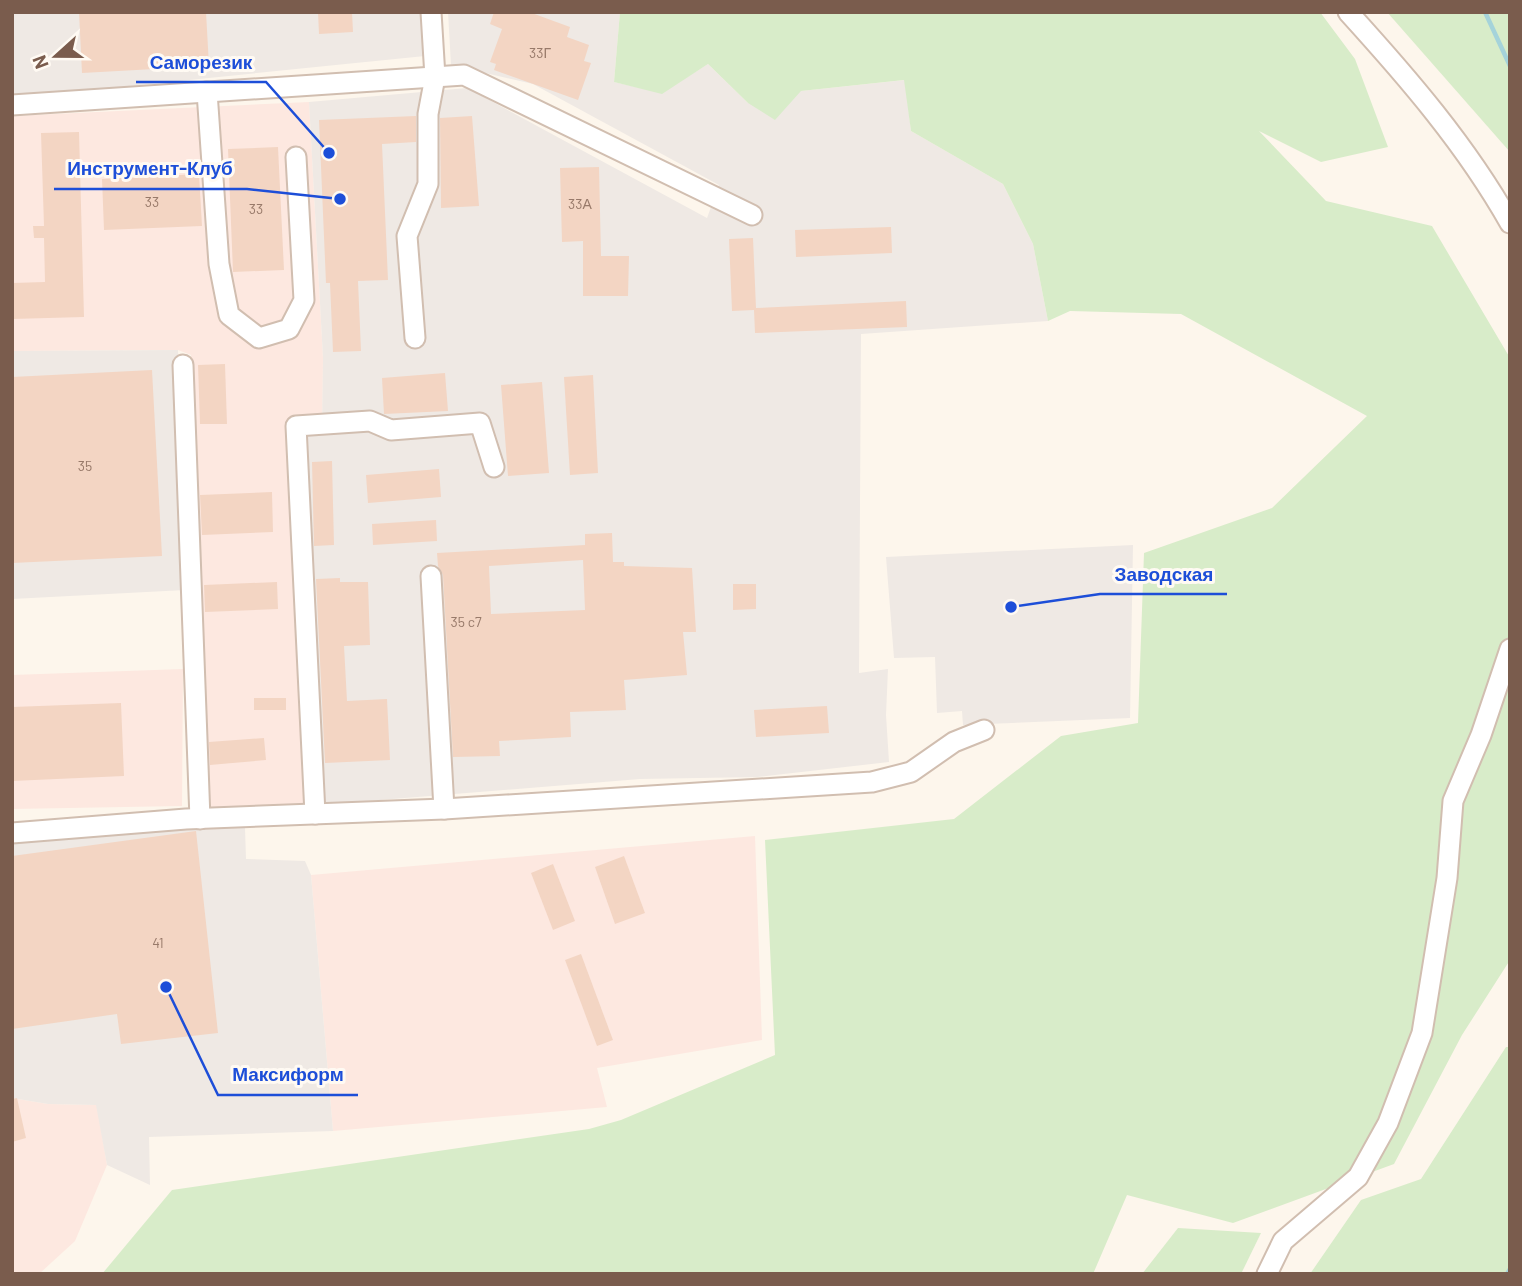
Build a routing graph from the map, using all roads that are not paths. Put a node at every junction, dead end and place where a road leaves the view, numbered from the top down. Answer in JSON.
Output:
{"nodes":[{"id":1,"x":431,"y":12,"type":"edge"},
{"id":2,"x":1348,"y":12,"type":"edge"},
{"id":3,"x":435,"y":77,"type":"junction"},
{"id":4,"x":207,"y":92,"type":"junction"},
{"id":5,"x":12,"y":105,"type":"edge"},
{"id":6,"x":296,"y":157,"type":"dead end"},
{"id":7,"x":752,"y":215,"type":"dead end"},
{"id":8,"x":1510,"y":223,"type":"edge"},
{"id":9,"x":415,"y":338,"type":"dead end"},
{"id":10,"x":183,"y":365,"type":"dead end"},
{"id":11,"x":494,"y":467,"type":"dead end"},
{"id":12,"x":431,"y":576,"type":"dead end"},
{"id":13,"x":1510,"y":649,"type":"edge"},
{"id":14,"x":984,"y":730,"type":"dead end"},
{"id":15,"x":444,"y":808,"type":"junction"},
{"id":16,"x":315,"y":814,"type":"junction"},
{"id":17,"x":200,"y":819,"type":"junction"},
{"id":18,"x":12,"y":834,"type":"edge"},
{"id":19,"x":1267,"y":1274,"type":"edge"}],
"edges":[{"from":1,"to":3,"type":"street"},
{"from":2,"to":8,"type":"street"},
{"from":3,"to":4,"type":"street"},
{"from":3,"to":7,"type":"street"},
{"from":3,"to":9,"type":"street"},
{"from":4,"to":5,"type":"street"},
{"from":4,"to":6,"type":"street"},
{"from":10,"to":17,"type":"street"},
{"from":11,"to":16,"type":"street"},
{"from":12,"to":15,"type":"street"},
{"from":13,"to":19,"type":"street"},
{"from":14,"to":15,"type":"street"},
{"from":15,"to":16,"type":"street"},
{"from":16,"to":17,"type":"street"},
{"from":17,"to":18,"type":"street"}]}
